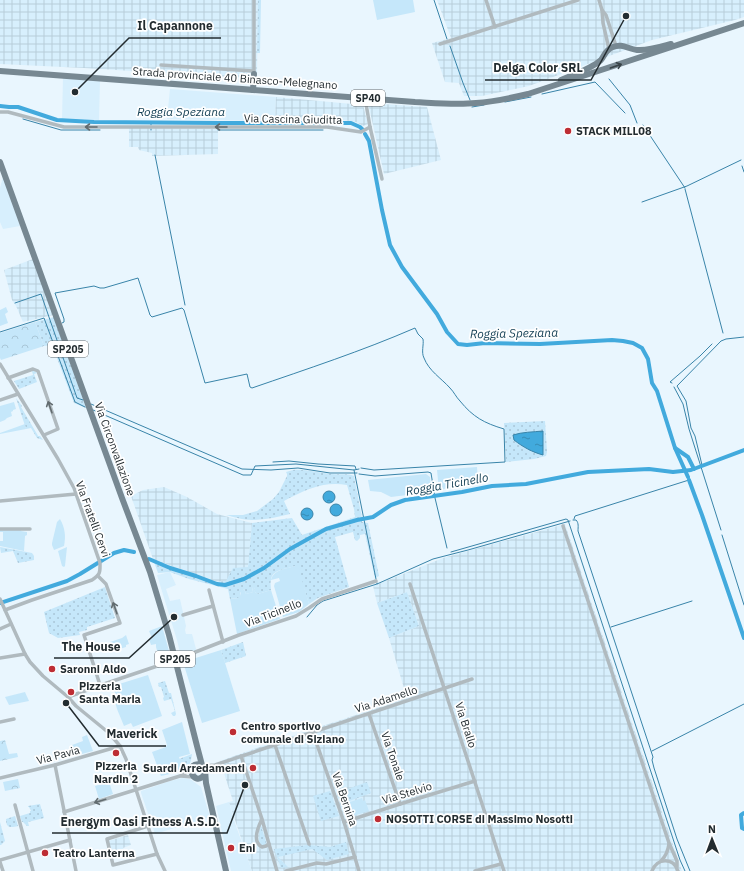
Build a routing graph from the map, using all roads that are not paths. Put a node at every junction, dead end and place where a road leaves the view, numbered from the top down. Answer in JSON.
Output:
{"nodes":[{"id":1,"x":254,"y":0,"type":"edge"},
{"id":2,"x":486,"y":0,"type":"edge"},
{"id":3,"x":578,"y":0,"type":"edge"},
{"id":4,"x":599,"y":0,"type":"edge"},
{"id":5,"x":602,"y":10,"type":"junction"},
{"id":6,"x":744,"y":23,"type":"edge"},
{"id":7,"x":495,"y":26,"type":"junction"},
{"id":8,"x":702,"y":37,"type":"junction"},
{"id":9,"x":440,"y":44,"type":"dead end"},
{"id":10,"x":616,"y":46,"type":"junction"},
{"id":11,"x":609,"y":49,"type":"junction"},
{"id":12,"x":161,"y":66,"type":"dead end"},
{"id":13,"x":0,"y":71,"type":"edge"},
{"id":14,"x":254,"y":73,"type":"junction"},
{"id":15,"x":253,"y":90,"type":"junction"},
{"id":16,"x":539,"y":90,"type":"junction"},
{"id":17,"x":365,"y":98,"type":"junction"},
{"id":18,"x":0,"y":112,"type":"edge"},
{"id":19,"x":370,"y":127,"type":"junction"},
{"id":20,"x":0,"y":162,"type":"edge"},
{"id":21,"x":382,"y":179,"type":"dead end"},
{"id":22,"x":0,"y":364,"type":"edge"},
{"id":23,"x":8,"y":378,"type":"junction"},
{"id":24,"x":18,"y":394,"type":"junction"},
{"id":25,"x":0,"y":400,"type":"edge"},
{"id":26,"x":44,"y":435,"type":"junction"},
{"id":27,"x":76,"y":494,"type":"junction"},
{"id":28,"x":0,"y":501,"type":"edge"},
{"id":29,"x":563,"y":526,"type":"dead end"},
{"id":30,"x":0,"y":529,"type":"edge"},
{"id":31,"x":30,"y":529,"type":"dead end"},
{"id":32,"x":98,"y":576,"type":"junction"},
{"id":33,"x":376,"y":581,"type":"dead end"},
{"id":34,"x":410,"y":584,"type":"dead end"},
{"id":35,"x":209,"y":590,"type":"dead end"},
{"id":36,"x":0,"y":599,"type":"edge"},
{"id":37,"x":213,"y":606,"type":"junction"},
{"id":38,"x":6,"y":610,"type":"junction"},
{"id":39,"x":183,"y":615,"type":"dead end"},
{"id":40,"x":11,"y":624,"type":"junction"},
{"id":41,"x":0,"y":628,"type":"edge"},
{"id":42,"x":223,"y":642,"type":"junction"},
{"id":43,"x":25,"y":654,"type":"junction"},
{"id":44,"x":0,"y":658,"type":"edge"},
{"id":45,"x":175,"y":660,"type":"junction"},
{"id":46,"x":472,"y":679,"type":"dead end"},
{"id":47,"x":100,"y":685,"type":"junction"},
{"id":48,"x":445,"y":689,"type":"junction"},
{"id":49,"x":68,"y":697,"type":"junction"},
{"id":50,"x":369,"y":714,"type":"junction"},
{"id":51,"x":14,"y":719,"type":"dead end"},
{"id":52,"x":0,"y":722,"type":"edge"},
{"id":53,"x":313,"y":732,"type":"junction"},
{"id":54,"x":275,"y":745,"type":"junction"},
{"id":55,"x":120,"y":746,"type":"junction"},
{"id":56,"x":197,"y":746,"type":"junction"},
{"id":57,"x":242,"y":756,"type":"junction"},
{"id":58,"x":55,"y":765,"type":"junction"},
{"id":59,"x":214,"y":765,"type":"junction"},
{"id":60,"x":192,"y":768,"type":"junction"},
{"id":61,"x":204,"y":769,"type":"junction"},
{"id":62,"x":180,"y":776,"type":"junction"},
{"id":63,"x":195,"y":777,"type":"junction"},
{"id":64,"x":0,"y":778,"type":"edge"},
{"id":65,"x":475,"y":781,"type":"junction"},
{"id":66,"x":136,"y":790,"type":"junction"},
{"id":67,"x":208,"y":794,"type":"junction"},
{"id":68,"x":400,"y":804,"type":"junction"},
{"id":69,"x":15,"y":805,"type":"dead end"},
{"id":70,"x":64,"y":812,"type":"junction"},
{"id":71,"x":262,"y":819,"type":"junction"},
{"id":72,"x":344,"y":822,"type":"junction"},
{"id":73,"x":148,"y":826,"type":"junction"},
{"id":74,"x":70,"y":840,"type":"junction"},
{"id":75,"x":669,"y":843,"type":"junction"},
{"id":76,"x":269,"y":844,"type":"junction"},
{"id":77,"x":309,"y":844,"type":"dead end"},
{"id":78,"x":27,"y":852,"type":"junction"},
{"id":79,"x":157,"y":854,"type":"junction"},
{"id":80,"x":355,"y":857,"type":"junction"},
{"id":81,"x":0,"y":861,"type":"edge"},
{"id":82,"x":660,"y":862,"type":"junction"},
{"id":83,"x":501,"y":864,"type":"junction"},
{"id":84,"x":677,"y":869,"type":"edge"},
{"id":85,"x":3,"y":871,"type":"edge"},
{"id":86,"x":33,"y":871,"type":"edge"},
{"id":87,"x":76,"y":871,"type":"edge"},
{"id":88,"x":165,"y":871,"type":"edge"},
{"id":89,"x":226,"y":871,"type":"edge"},
{"id":90,"x":277,"y":871,"type":"edge"},
{"id":91,"x":286,"y":871,"type":"edge"},
{"id":92,"x":359,"y":871,"type":"edge"},
{"id":93,"x":475,"y":871,"type":"edge"},
{"id":94,"x":504,"y":871,"type":"edge"},
{"id":95,"x":652,"y":871,"type":"edge"}],
"edges":[{"from":1,"to":14,"type":"street"},
{"from":2,"to":7,"type":"street"},
{"from":3,"to":7,"type":"street"},
{"from":4,"to":5,"type":"street"},
{"from":5,"to":10,"type":"street"},
{"from":5,"to":11,"type":"street"},
{"from":6,"to":8,"type":"main road","name":"Strada provinciale 40 Binasco-Melegnano","number":"SP40"},
{"from":7,"to":9,"type":"street"},
{"from":8,"to":10,"type":"main road","name":"Strada provinciale 40 Binasco-Melegnano","number":"SP40"},
{"from":16,"to":8,"type":"main road","name":"Strada provinciale 40 Binasco-Melegnano","number":"SP40","one_way":true},
{"from":10,"to":11,"type":"main road","name":"Strada provinciale 40 Binasco-Melegnano","number":"SP40"},
{"from":11,"to":16,"type":"main road","name":"Strada provinciale 40 Binasco-Melegnano","number":"SP40"},
{"from":12,"to":14,"type":"street"},
{"from":13,"to":15,"type":"main road","name":"Strada provinciale 40 Binasco-Melegnano","number":"SP40"},
{"from":14,"to":15,"type":"main road"},
{"from":15,"to":17,"type":"main road","name":"Strada provinciale 40 Binasco-Melegnano","number":"SP40"},
{"from":16,"to":17,"type":"main road","name":"Strada provinciale 40 Binasco-Melegnano","number":"SP40"},
{"from":17,"to":19,"type":"street"},
{"from":19,"to":18,"type":"street","name":"Via Cascina Giuditta","one_way":true},
{"from":19,"to":21,"type":"street"},
{"from":20,"to":45,"type":"main road","name":"Via Circonvallazione","number":"SP205"},
{"from":22,"to":23,"type":"street","name":"Via Fratelli Cervi"},
{"from":23,"to":24,"type":"street","name":"Via Fratelli Cervi"},
{"from":26,"to":23,"type":"street","one_way":true},
{"from":24,"to":25,"type":"street"},
{"from":24,"to":26,"type":"street","name":"Via Fratelli Cervi"},
{"from":26,"to":27,"type":"street","name":"Via Fratelli Cervi"},
{"from":27,"to":28,"type":"street"},
{"from":27,"to":32,"type":"street","name":"Via Fratelli Cervi"},
{"from":29,"to":75,"type":"street"},
{"from":30,"to":31,"type":"street"},
{"from":32,"to":38,"type":"street"},
{"from":47,"to":32,"type":"street","one_way":true},
{"from":33,"to":42,"type":"street","name":"Via Ticinello"},
{"from":34,"to":48,"type":"street","name":"Via Brallo"},
{"from":35,"to":37,"type":"street"},
{"from":36,"to":38,"type":"street"},
{"from":37,"to":39,"type":"street"},
{"from":37,"to":42,"type":"street"},
{"from":38,"to":40,"type":"street"},
{"from":40,"to":41,"type":"street"},
{"from":40,"to":43,"type":"street"},
{"from":42,"to":45,"type":"street","name":"Via Ticinello"},
{"from":43,"to":44,"type":"street"},
{"from":43,"to":49,"type":"street"},
{"from":45,"to":47,"type":"street","name":"Via Ticinello"},
{"from":45,"to":56,"type":"main road","name":"Via Circonvallazione","number":"SP205"},
{"from":46,"to":48,"type":"street","name":"Via Adamello"},
{"from":47,"to":49,"type":"street","name":"Via Ticinello"},
{"from":48,"to":50,"type":"street","name":"Via Adamello"},
{"from":48,"to":65,"type":"street","name":"Via Brallo"},
{"from":49,"to":55,"type":"street"},
{"from":50,"to":53,"type":"street","name":"Via Adamello"},
{"from":50,"to":68,"type":"street","name":"Via Tonale"},
{"from":51,"to":52,"type":"street"},
{"from":53,"to":54,"type":"street","name":"Via Adamello"},
{"from":53,"to":72,"type":"street","name":"Via Bernina"},
{"from":54,"to":57,"type":"street","name":"Via Adamello"},
{"from":54,"to":77,"type":"street"},
{"from":55,"to":58,"type":"street","name":"Via Pavia"},
{"from":55,"to":66,"type":"street"},
{"from":56,"to":60,"type":"main road","number":"SP205"},
{"from":56,"to":61,"type":"main road","number":"SP205"},
{"from":57,"to":59,"type":"street","name":"Via Adamello"},
{"from":57,"to":71,"type":"street"},
{"from":58,"to":64,"type":"street","name":"Via Pavia"},
{"from":58,"to":70,"type":"street"},
{"from":59,"to":61,"type":"street"},
{"from":59,"to":61,"type":"street"},
{"from":60,"to":61,"type":"main road"},
{"from":60,"to":62,"type":"street"},
{"from":60,"to":63,"type":"main road","number":"SP205"},
{"from":61,"to":63,"type":"main road"},
{"from":61,"to":67,"type":"main road","number":"SP205"},
{"from":62,"to":63,"type":"street"},
{"from":62,"to":66,"type":"street"},
{"from":63,"to":67,"type":"main road","number":"SP205"},
{"from":65,"to":68,"type":"street","name":"Via Stelvio"},
{"from":65,"to":83,"type":"street","name":"Via Brallo"},
{"from":66,"to":70,"type":"street","one_way":true},
{"from":66,"to":73,"type":"street"},
{"from":67,"to":89,"type":"main road","number":"SP205"},
{"from":68,"to":72,"type":"street","name":"Via Stelvio"},
{"from":69,"to":78,"type":"street"},
{"from":70,"to":74,"type":"street"},
{"from":71,"to":76,"type":"street"},
{"from":71,"to":76,"type":"street"},
{"from":72,"to":80,"type":"street","name":"Via Bernina"},
{"from":73,"to":79,"type":"street"},
{"from":73,"to":79,"type":"street"},
{"from":74,"to":78,"type":"street"},
{"from":74,"to":87,"type":"street"},
{"from":75,"to":82,"type":"street"},
{"from":75,"to":84,"type":"street"},
{"from":76,"to":90,"type":"street"},
{"from":78,"to":81,"type":"street"},
{"from":78,"to":86,"type":"street"},
{"from":79,"to":88,"type":"street"},
{"from":80,"to":91,"type":"street"},
{"from":80,"to":92,"type":"street","name":"Via Bernina"},
{"from":81,"to":85,"type":"street"},
{"from":82,"to":84,"type":"street"},
{"from":82,"to":95,"type":"street"},
{"from":83,"to":93,"type":"street"},
{"from":83,"to":94,"type":"street","name":"Via Brallo"}]}
